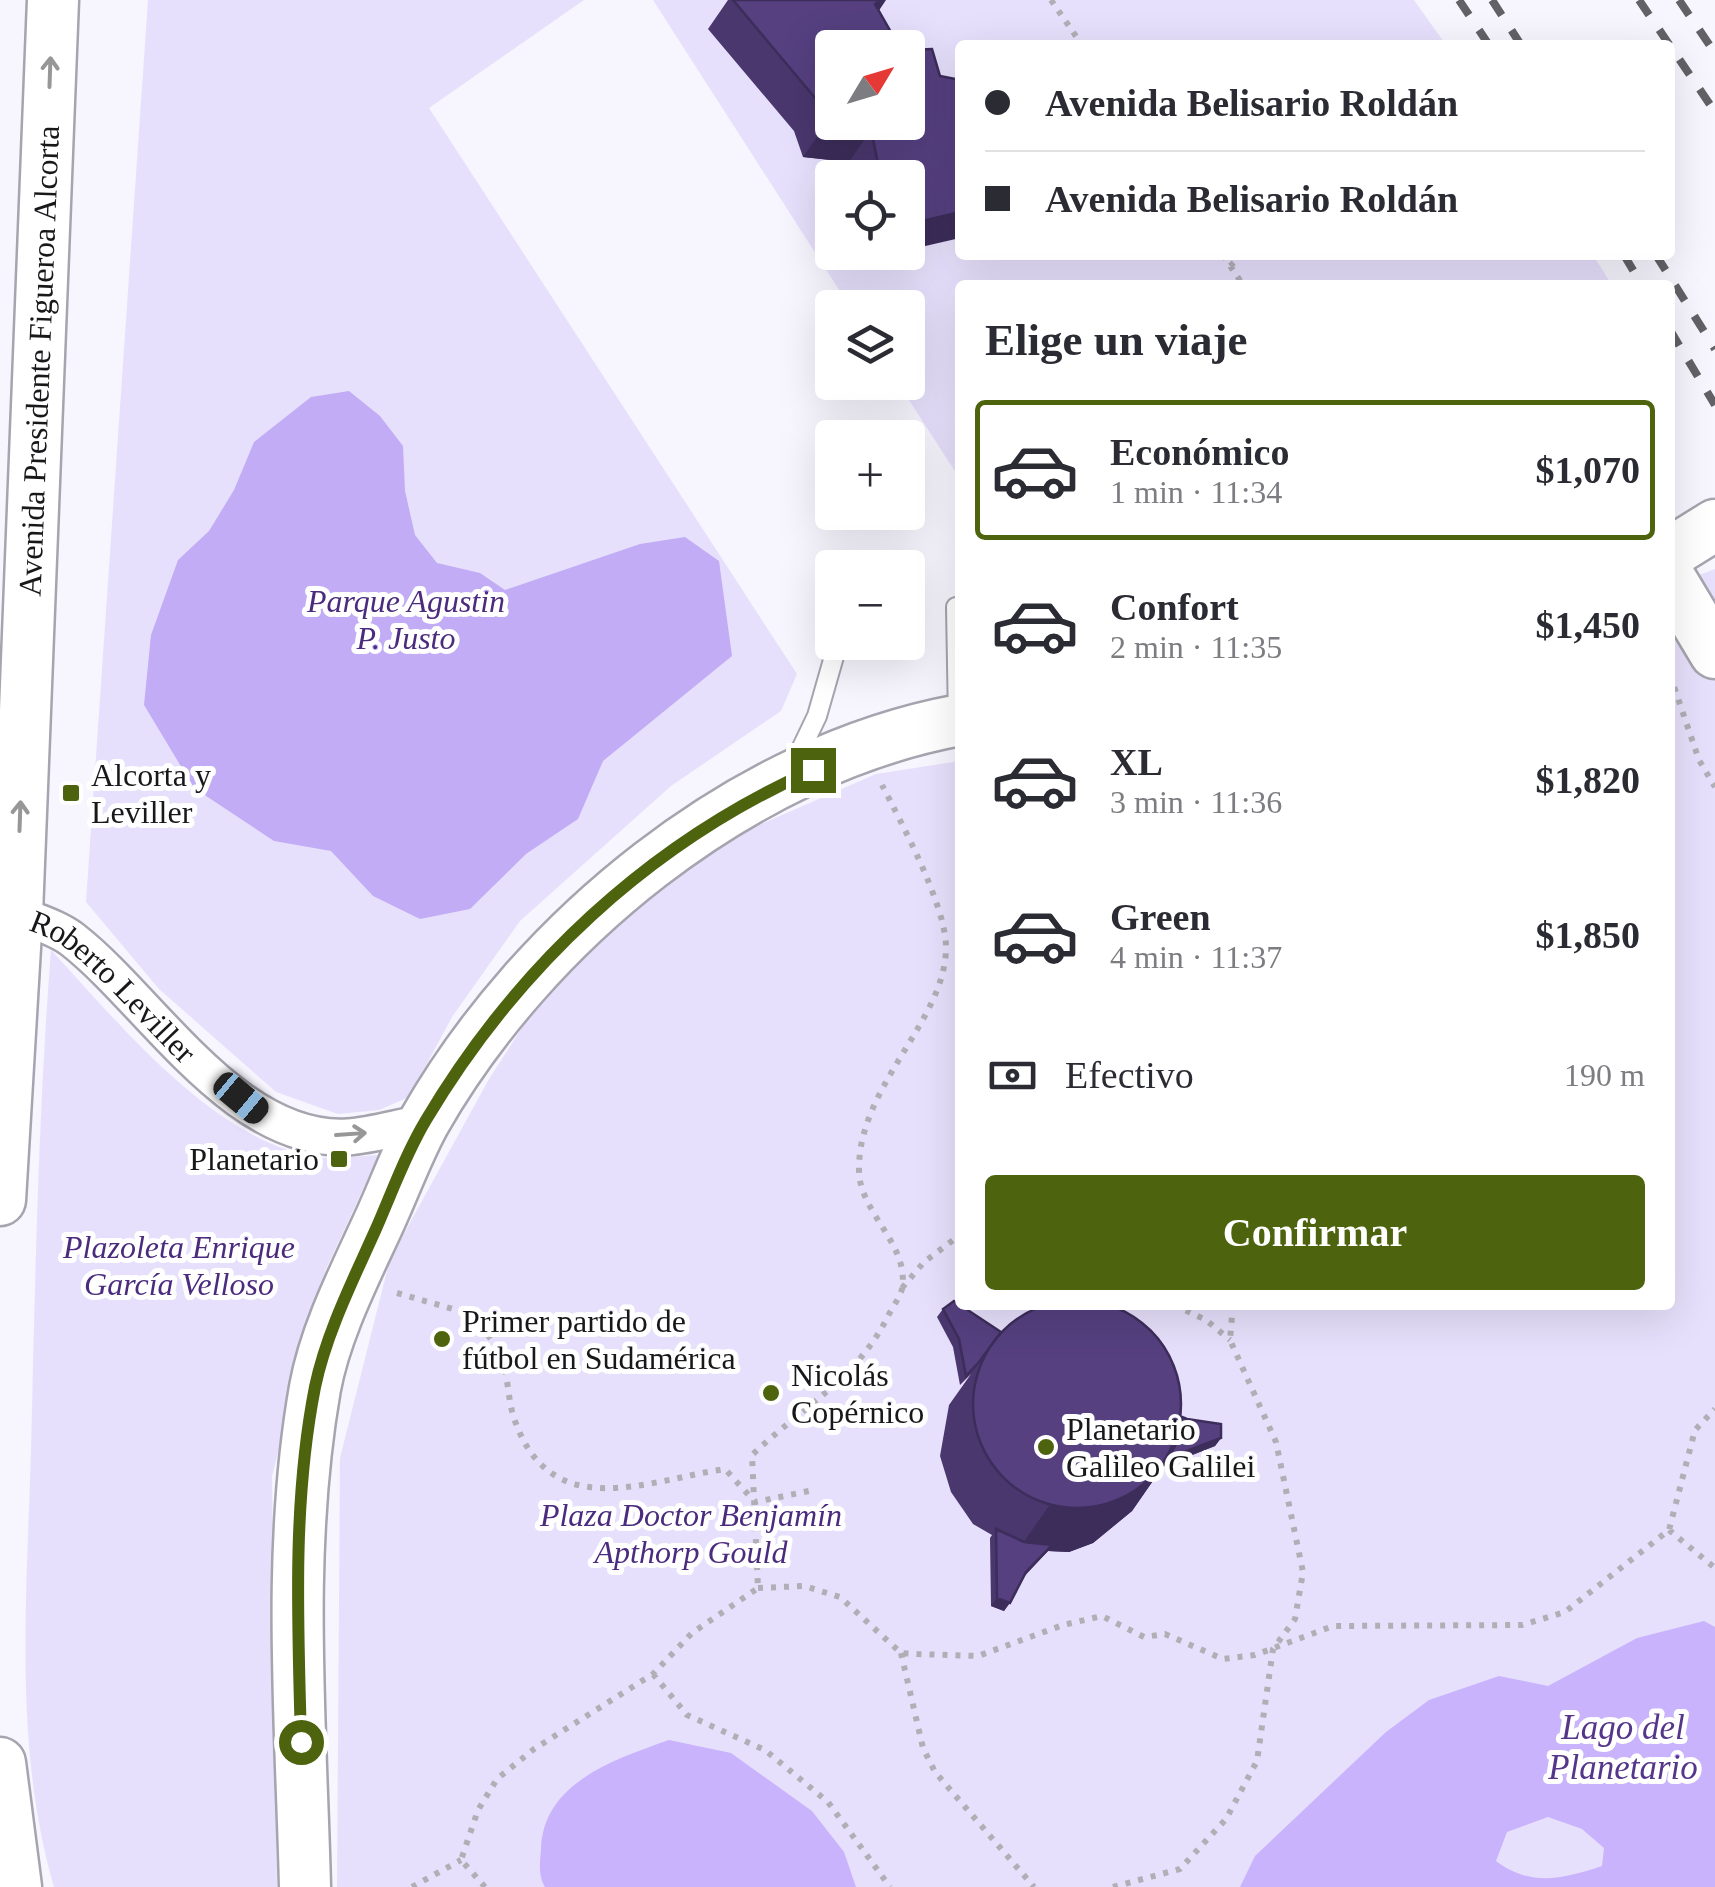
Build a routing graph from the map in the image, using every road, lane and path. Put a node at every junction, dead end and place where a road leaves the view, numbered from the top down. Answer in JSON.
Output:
{"nodes":[{"id":1,"x":52,"y":0,"type":"edge"},
{"id":2,"x":1051,"y":0,"type":"edge"},
{"id":3,"x":1079,"y":40,"type":"edge"},
{"id":4,"x":1226,"y":260,"type":"edge"},
{"id":5,"x":1237,"y":260,"type":"edge"},
{"id":6,"x":1230,"y":266,"type":"junction"},
{"id":7,"x":1240,"y":280,"type":"edge"},
{"id":8,"x":1715,"y":524,"type":"edge"},
{"id":9,"x":1675,"y":550,"type":"edge"},
{"id":10,"x":1675,"y":586,"type":"edge"},
{"id":11,"x":1715,"y":653,"type":"edge"},
{"id":12,"x":834,"y":660,"type":"edge"},
{"id":13,"x":1675,"y":690,"type":"edge"},
{"id":14,"x":955,"y":721,"type":"edge"},
{"id":15,"x":866,"y":747,"type":"junction"},
{"id":16,"x":786,"y":782,"type":"junction"},
{"id":17,"x":1715,"y":788,"type":"edge"},
{"id":18,"x":17,"y":914,"type":"junction"},
{"id":19,"x":424,"y":1123,"type":"junction"},
{"id":20,"x":0,"y":1200,"type":"edge"},
{"id":21,"x":955,"y":1239,"type":"edge"},
{"id":22,"x":352,"y":1281,"type":"junction"},
{"id":23,"x":902,"y":1288,"type":"junction"},
{"id":24,"x":1185,"y":1310,"type":"edge"},
{"id":25,"x":1233,"y":1310,"type":"edge"},
{"id":26,"x":1230,"y":1340,"type":"junction"},
{"id":27,"x":1715,"y":1409,"type":"edge"},
{"id":28,"x":808,"y":1490,"type":"dead end"},
{"id":29,"x":754,"y":1502,"type":"junction"},
{"id":30,"x":1670,"y":1530,"type":"junction"},
{"id":31,"x":1715,"y":1568,"type":"edge"},
{"id":32,"x":758,"y":1588,"type":"junction"},
{"id":33,"x":1272,"y":1649,"type":"junction"},
{"id":34,"x":901,"y":1652,"type":"junction"},
{"id":35,"x":653,"y":1674,"type":"junction"},
{"id":36,"x":0,"y":1762,"type":"edge"},
{"id":37,"x":461,"y":1860,"type":"junction"},
{"id":38,"x":16,"y":1887,"type":"edge"},
{"id":39,"x":305,"y":1887,"type":"edge"},
{"id":40,"x":412,"y":1887,"type":"edge"},
{"id":41,"x":485,"y":1887,"type":"edge"},
{"id":42,"x":890,"y":1887,"type":"edge"},
{"id":43,"x":1034,"y":1887,"type":"edge"},
{"id":44,"x":1113,"y":1887,"type":"edge"}],
"edges":[{"from":18,"to":1,"type":"street","name":"Avenida Presidente Figueroa Alcorta","one_way":true},
{"from":2,"to":3,"type":"path"},
{"from":4,"to":6,"type":"path"},
{"from":5,"to":6,"type":"path"},
{"from":6,"to":7,"type":"path"},
{"from":8,"to":9,"type":"street"},
{"from":10,"to":11,"type":"street"},
{"from":12,"to":16,"type":"lane"},
{"from":13,"to":17,"type":"path"},
{"from":14,"to":15,"type":"street"},
{"from":15,"to":16,"type":"street"},
{"from":15,"to":23,"type":"path"},
{"from":16,"to":19,"type":"street"},
{"from":18,"to":19,"type":"street","name":"Roberto Leviller","one_way":true},
{"from":18,"to":20,"type":"street","name":"Avenida Presidente Figueroa Alcorta"},
{"from":19,"to":22,"type":"street"},
{"from":21,"to":23,"type":"path"},
{"from":22,"to":29,"type":"path"},
{"from":22,"to":39,"type":"street"},
{"from":23,"to":29,"type":"path"},
{"from":24,"to":26,"type":"path"},
{"from":25,"to":26,"type":"path"},
{"from":26,"to":33,"type":"path"},
{"from":27,"to":30,"type":"path"},
{"from":28,"to":29,"type":"path"},
{"from":29,"to":32,"type":"path"},
{"from":30,"to":31,"type":"path"},
{"from":30,"to":33,"type":"path"},
{"from":32,"to":34,"type":"path"},
{"from":32,"to":35,"type":"path"},
{"from":33,"to":34,"type":"path"},
{"from":33,"to":44,"type":"path"},
{"from":34,"to":43,"type":"path"},
{"from":35,"to":37,"type":"path"},
{"from":35,"to":42,"type":"path"},
{"from":36,"to":38,"type":"street"},
{"from":37,"to":40,"type":"path"},
{"from":37,"to":41,"type":"path"}]}
